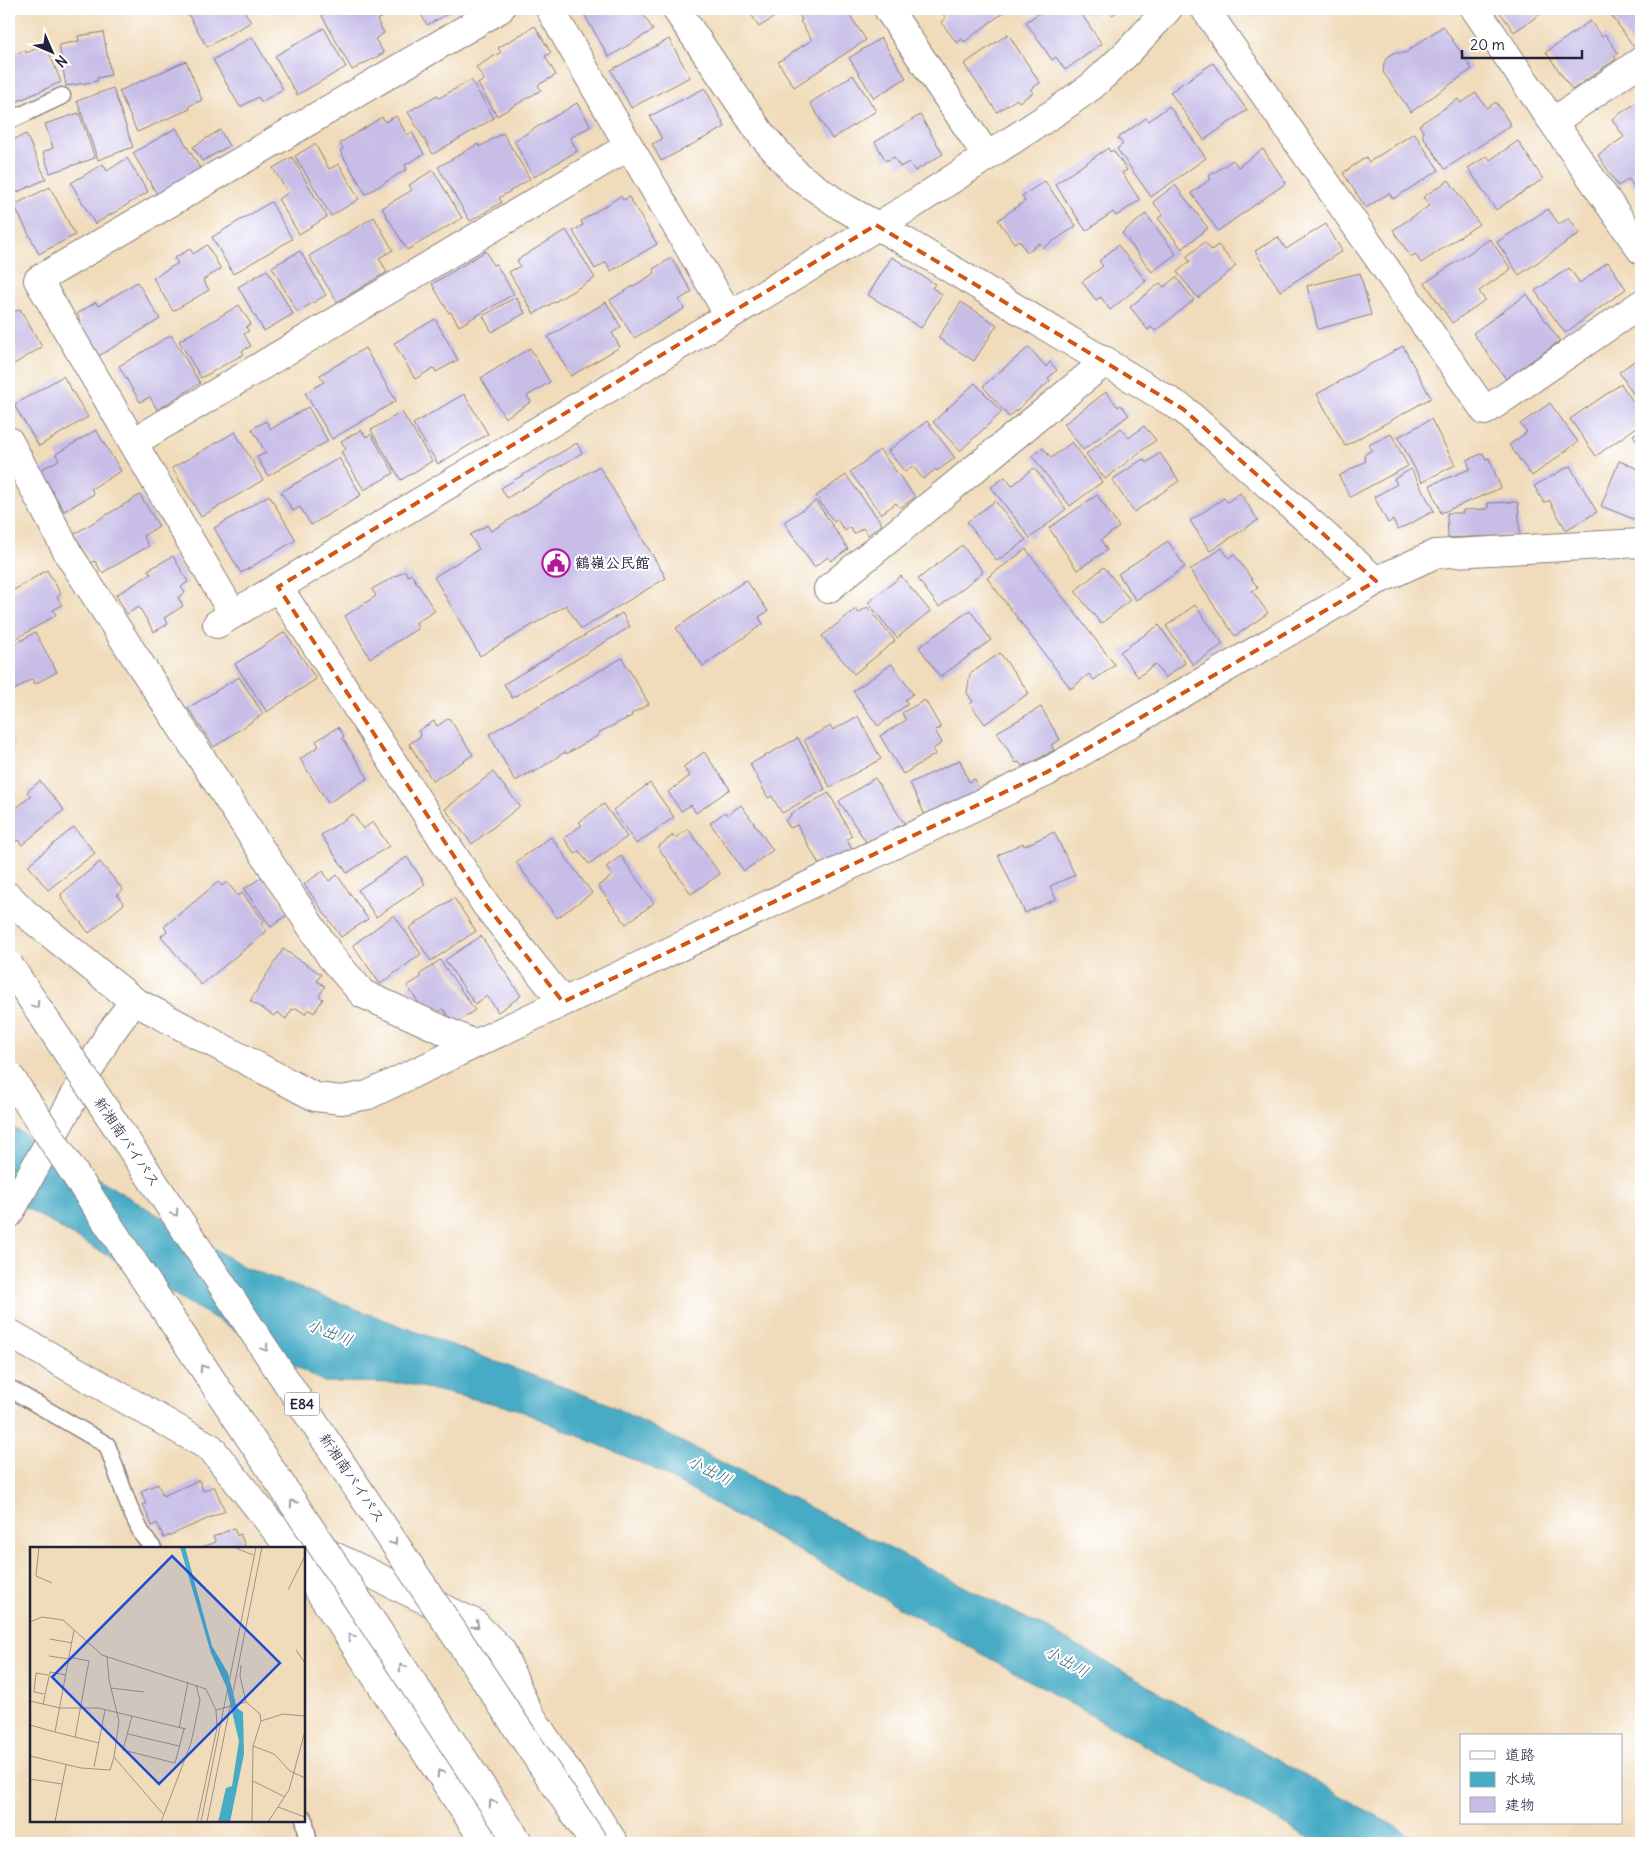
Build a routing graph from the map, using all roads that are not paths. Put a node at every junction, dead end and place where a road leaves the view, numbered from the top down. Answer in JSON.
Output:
{"nodes":[{"id":1,"x":500,"y":9,"type":"edge"},
{"id":2,"x":550,"y":9,"type":"edge"},
{"id":3,"x":676,"y":9,"type":"edge"},
{"id":4,"x":888,"y":9,"type":"edge"},
{"id":5,"x":1168,"y":9,"type":"edge"},
{"id":6,"x":1205,"y":9,"type":"edge"},
{"id":7,"x":1475,"y":9,"type":"edge"},
{"id":8,"x":1641,"y":61,"type":"edge"},
{"id":9,"x":62,"y":96,"type":"dead end"},
{"id":10,"x":9,"y":121,"type":"edge"},
{"id":11,"x":1553,"y":122,"type":"junction"},
{"id":12,"x":628,"y":146,"type":"junction"},
{"id":13,"x":987,"y":156,"type":"junction"},
{"id":14,"x":876,"y":225,"type":"junction"},
{"id":15,"x":1641,"y":250,"type":"edge"},
{"id":16,"x":1641,"y":304,"type":"edge"},
{"id":17,"x":729,"y":315,"type":"junction"},
{"id":18,"x":1106,"y":361,"type":"junction"},
{"id":19,"x":9,"y":442,"type":"edge"},
{"id":20,"x":134,"y":442,"type":"junction"},
{"id":21,"x":1641,"y":543,"type":"edge"},
{"id":22,"x":1376,"y":581,"type":"junction"},
{"id":23,"x":278,"y":587,"type":"junction"},
{"id":24,"x":828,"y":589,"type":"dead end"},
{"id":25,"x":9,"y":897,"type":"edge"},
{"id":26,"x":9,"y":965,"type":"edge"},
{"id":27,"x":134,"y":1001,"type":"junction"},
{"id":28,"x":563,"y":1002,"type":"junction"},
{"id":29,"x":474,"y":1044,"type":"junction"},
{"id":30,"x":9,"y":1075,"type":"edge"},
{"id":31,"x":9,"y":1214,"type":"edge"},
{"id":32,"x":9,"y":1333,"type":"edge"},
{"id":33,"x":9,"y":1388,"type":"edge"},
{"id":34,"x":282,"y":1538,"type":"edge"},
{"id":35,"x":152,"y":1547,"type":"edge"},
{"id":36,"x":303,"y":1547,"type":"edge"},
{"id":37,"x":305,"y":1548,"type":"edge"},
{"id":38,"x":305,"y":1570,"type":"edge"},
{"id":39,"x":305,"y":1822,"type":"edge"},
{"id":40,"x":309,"y":1843,"type":"edge"},
{"id":41,"x":486,"y":1843,"type":"edge"},
{"id":42,"x":519,"y":1843,"type":"edge"},
{"id":43,"x":594,"y":1843,"type":"edge"},
{"id":44,"x":614,"y":1843,"type":"edge"}],
"edges":[{"from":1,"to":20,"type":"main road"},
{"from":2,"to":12,"type":"main road"},
{"from":3,"to":14,"type":"main road"},
{"from":4,"to":13,"type":"main road"},
{"from":5,"to":13,"type":"main road"},
{"from":6,"to":16,"type":"main road"},
{"from":7,"to":11,"type":"main road"},
{"from":8,"to":11,"type":"main road"},
{"from":9,"to":10,"type":"lane"},
{"from":11,"to":15,"type":"main road"},
{"from":12,"to":17,"type":"main road"},
{"from":12,"to":20,"type":"main road"},
{"from":13,"to":14,"type":"main road"},
{"from":14,"to":17,"type":"main road"},
{"from":14,"to":18,"type":"main road"},
{"from":17,"to":23,"type":"main road"},
{"from":18,"to":22,"type":"main road"},
{"from":18,"to":24,"type":"main road"},
{"from":19,"to":29,"type":"main road"},
{"from":20,"to":23,"type":"main road"},
{"from":21,"to":22,"type":"main road"},
{"from":22,"to":28,"type":"main road"},
{"from":23,"to":28,"type":"main road"},
{"from":25,"to":27,"type":"main road"},
{"from":26,"to":43,"type":"main road","name":"新湘南バイパス","number":"E84","one_way":true,"bridge":true},
{"from":27,"to":29,"type":"main road"},
{"from":27,"to":31,"type":"main road","bridge":true},
{"from":28,"to":29,"type":"main road"},
{"from":42,"to":30,"type":"main road","one_way":true,"bridge":true},
{"from":32,"to":34,"type":"main road"},
{"from":33,"to":35,"type":"lane"},
{"from":34,"to":36,"type":"main road","one_way":true},
{"from":37,"to":44,"type":"main road","one_way":true},
{"from":41,"to":38,"type":"main road","one_way":true},
{"from":39,"to":40,"type":"lane"}]}
